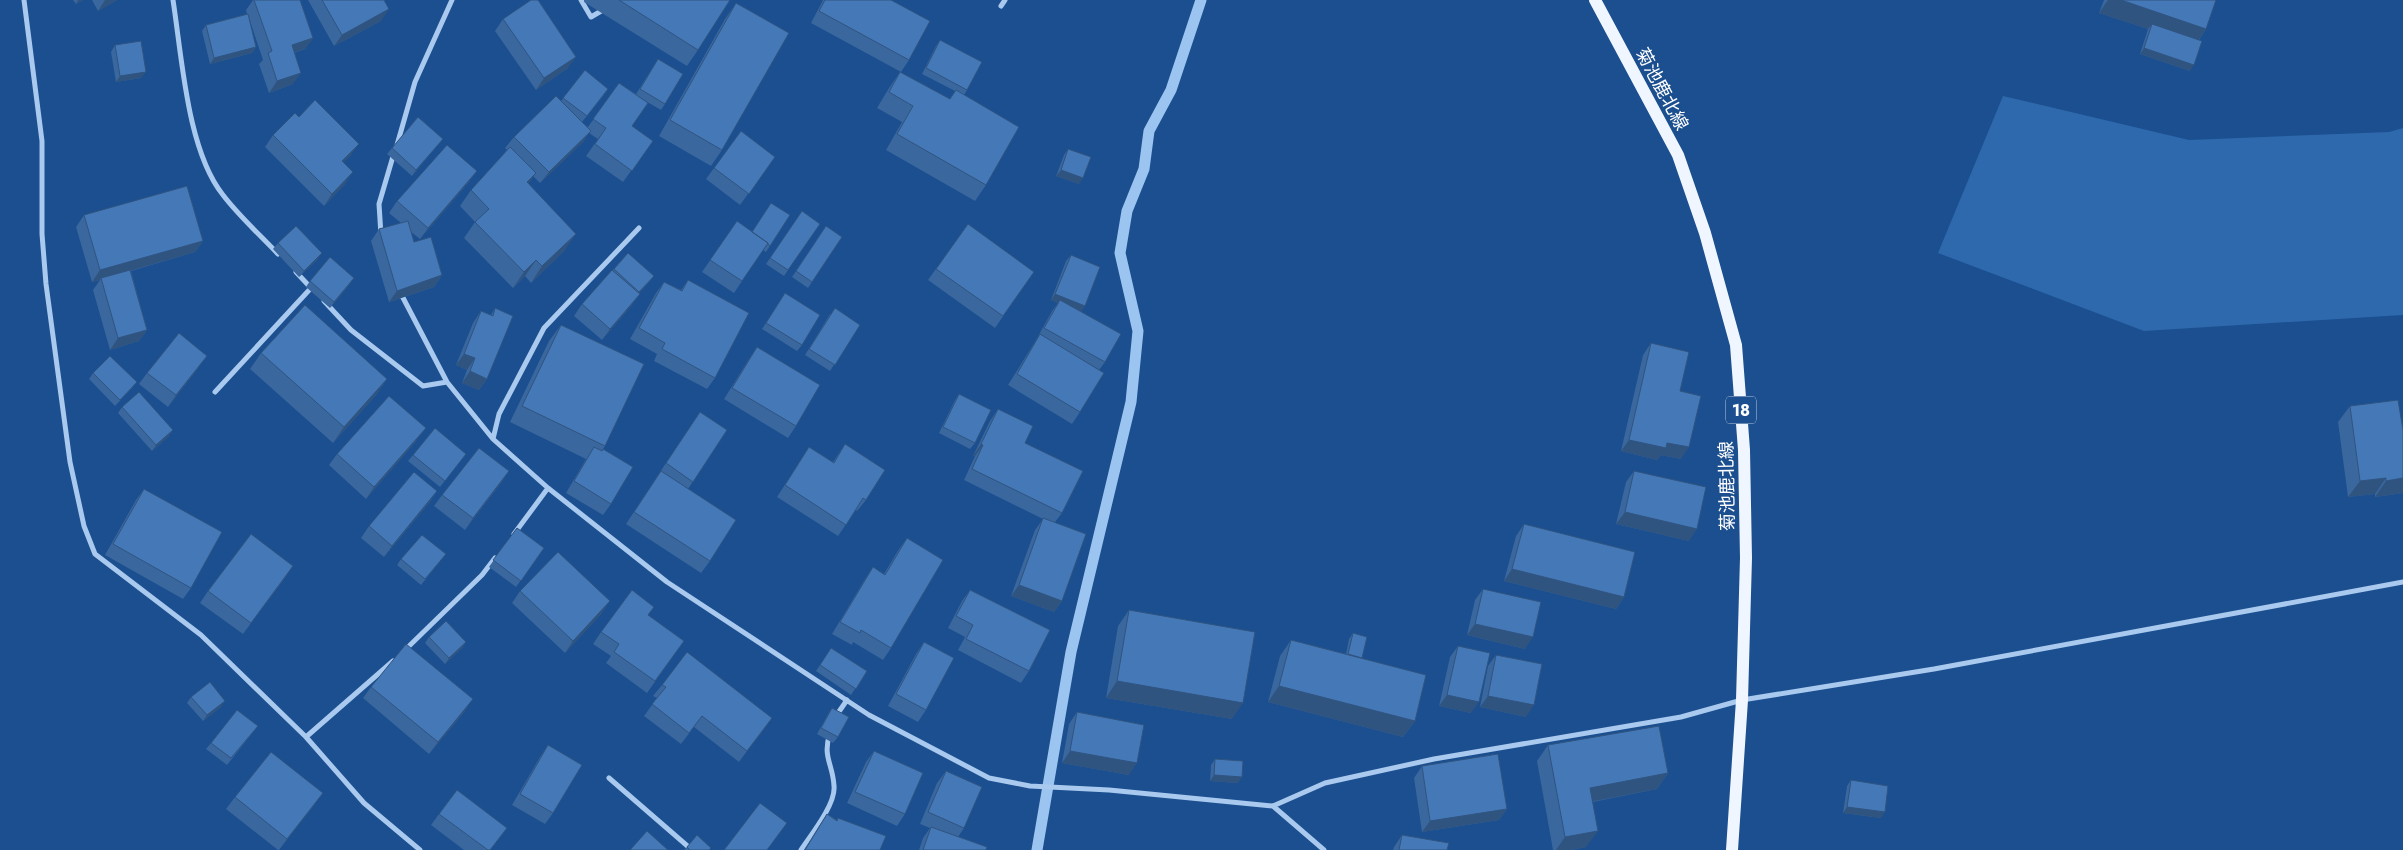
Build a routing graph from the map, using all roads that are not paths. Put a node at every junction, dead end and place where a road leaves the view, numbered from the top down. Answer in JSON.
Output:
{"nodes":[{"id":1,"x":24,"y":0,"type":"edge"},
{"id":2,"x":173,"y":0,"type":"edge"},
{"id":3,"x":452,"y":0,"type":"edge"},
{"id":4,"x":581,"y":0,"type":"edge"},
{"id":5,"x":613,"y":0,"type":"edge"},
{"id":6,"x":1005,"y":0,"type":"edge"},
{"id":7,"x":1595,"y":0,"type":"edge"},
{"id":8,"x":1001,"y":6,"type":"dead end"},
{"id":9,"x":640,"y":228,"type":"dead end"},
{"id":10,"x":382,"y":240,"type":"edge"},
{"id":11,"x":281,"y":257,"type":"edge"},
{"id":12,"x":293,"y":269,"type":"edge"},
{"id":13,"x":397,"y":285,"type":"edge"},
{"id":14,"x":311,"y":288,"type":"junction"},
{"id":15,"x":447,"y":382,"type":"junction"},
{"id":16,"x":215,"y":392,"type":"dead end"},
{"id":17,"x":493,"y":439,"type":"junction"},
{"id":18,"x":548,"y":488,"type":"junction"},
{"id":19,"x":510,"y":539,"type":"edge"},
{"id":20,"x":499,"y":553,"type":"edge"},
{"id":21,"x":2403,"y":582,"type":"edge"},
{"id":22,"x":847,"y":700,"type":"junction"},
{"id":23,"x":1742,"y":700,"type":"junction"},
{"id":24,"x":834,"y":720,"type":"edge"},
{"id":25,"x":831,"y":729,"type":"edge"},
{"id":26,"x":306,"y":738,"type":"junction"},
{"id":27,"x":609,"y":778,"type":"dead end"},
{"id":28,"x":1273,"y":806,"type":"junction"},
{"id":29,"x":420,"y":850,"type":"edge"},
{"id":30,"x":692,"y":850,"type":"edge"},
{"id":31,"x":801,"y":850,"type":"edge"},
{"id":32,"x":1324,"y":850,"type":"edge"},
{"id":33,"x":1732,"y":850,"type":"edge"}],
"edges":[{"from":1,"to":26,"type":"street"},
{"from":2,"to":11,"type":"street"},
{"from":3,"to":10,"type":"street"},
{"from":4,"to":5,"type":"street"},
{"from":6,"to":8,"type":"street"},
{"from":7,"to":23,"type":"main road","name":"菊池鹿北線","number":"18"},
{"from":9,"to":17,"type":"street"},
{"from":12,"to":14,"type":"street"},
{"from":13,"to":15,"type":"street"},
{"from":14,"to":15,"type":"street"},
{"from":14,"to":16,"type":"street"},
{"from":15,"to":17,"type":"street"},
{"from":17,"to":18,"type":"street"},
{"from":18,"to":19,"type":"street"},
{"from":18,"to":22,"type":"street"},
{"from":20,"to":26,"type":"street"},
{"from":21,"to":23,"type":"street"},
{"from":22,"to":24,"type":"street"},
{"from":22,"to":28,"type":"street"},
{"from":23,"to":28,"type":"street"},
{"from":23,"to":33,"type":"main road","name":"菊池鹿北線","number":"18"},
{"from":25,"to":31,"type":"street"},
{"from":26,"to":29,"type":"street"},
{"from":27,"to":30,"type":"street"},
{"from":28,"to":32,"type":"street"}]}
